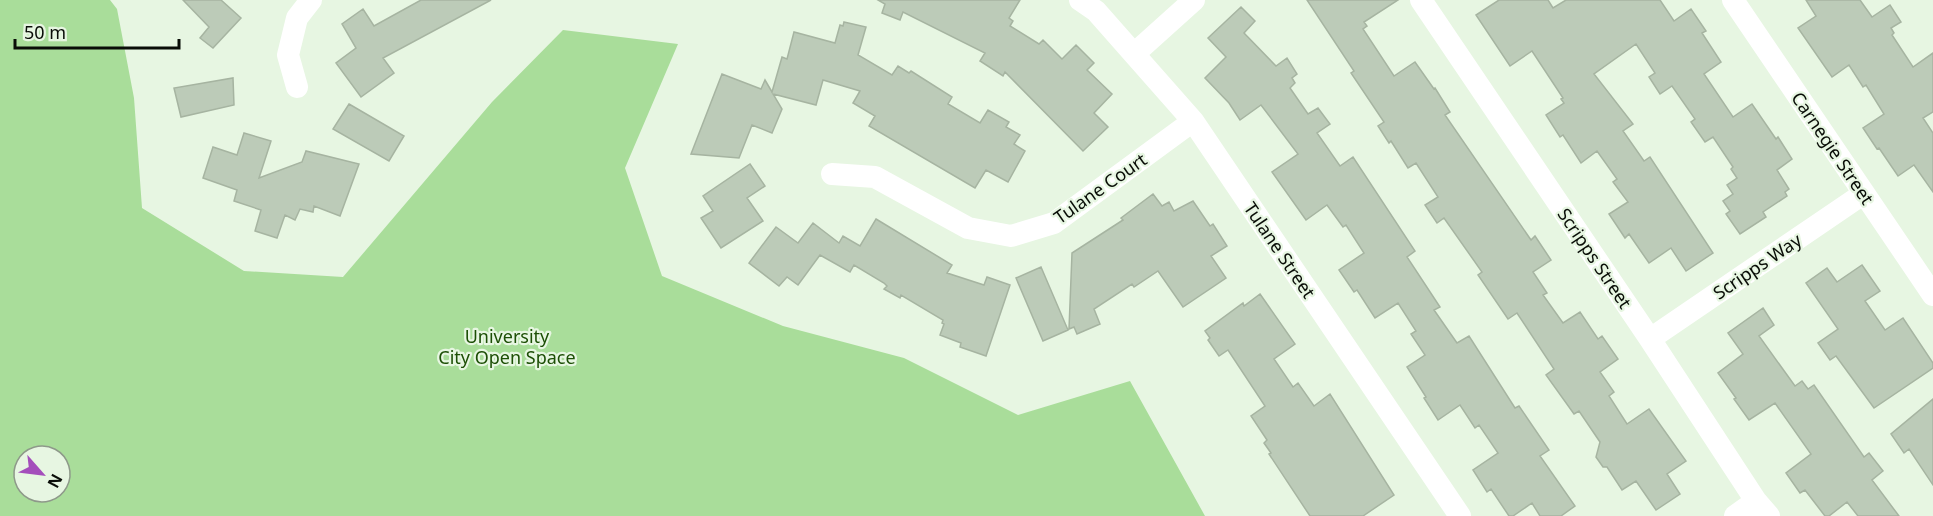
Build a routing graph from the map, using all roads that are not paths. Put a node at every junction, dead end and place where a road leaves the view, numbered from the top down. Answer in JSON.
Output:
{"nodes":[{"id":1,"x":312,"y":0,"type":"edge"},
{"id":2,"x":1080,"y":0,"type":"edge"},
{"id":3,"x":1194,"y":0,"type":"edge"},
{"id":4,"x":1421,"y":0,"type":"edge"},
{"id":5,"x":1733,"y":0,"type":"edge"},
{"id":6,"x":1134,"y":54,"type":"junction"},
{"id":7,"x":297,"y":87,"type":"dead end"},
{"id":8,"x":1193,"y":121,"type":"junction"},
{"id":9,"x":832,"y":174,"type":"dead end"},
{"id":10,"x":1863,"y":194,"type":"junction"},
{"id":11,"x":1933,"y":296,"type":"edge"},
{"id":12,"x":1650,"y":339,"type":"junction"},
{"id":13,"x":1763,"y":508,"type":"edge"},
{"id":14,"x":1460,"y":516,"type":"edge"},
{"id":15,"x":1735,"y":516,"type":"edge"}],
"edges":[{"from":1,"to":7,"type":"street"},
{"from":2,"to":6,"type":"street","name":"Tulane Street"},
{"from":3,"to":6,"type":"street"},
{"from":4,"to":12,"type":"street","name":"Scripps Street"},
{"from":5,"to":10,"type":"street","name":"Carnegie Street"},
{"from":6,"to":8,"type":"street","name":"Tulane Street"},
{"from":8,"to":9,"type":"street","name":"Tulane Court"},
{"from":8,"to":14,"type":"street","name":"Tulane Street"},
{"from":10,"to":11,"type":"street","name":"Carnegie Street"},
{"from":10,"to":12,"type":"street","name":"Scripps Way"},
{"from":12,"to":13,"type":"street","name":"Scripps Street"},
{"from":13,"to":15,"type":"street"}]}
